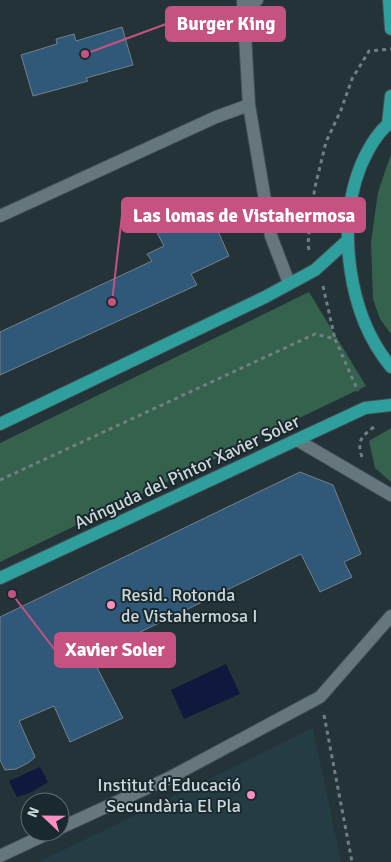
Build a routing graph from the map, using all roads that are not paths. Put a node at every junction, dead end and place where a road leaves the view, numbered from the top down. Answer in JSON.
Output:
{"nodes":[{"id":1,"x":258,"y":0,"type":"edge"},
{"id":2,"x":389,"y":0,"type":"edge"},
{"id":3,"x":243,"y":5,"type":"edge"},
{"id":4,"x":391,"y":29,"type":"edge"},
{"id":5,"x":391,"y":96,"type":"edge"},
{"id":6,"x":249,"y":105,"type":"junction"},
{"id":7,"x":390,"y":123,"type":"edge"},
{"id":8,"x":0,"y":216,"type":"edge"},
{"id":9,"x":348,"y":240,"type":"junction"},
{"id":10,"x":289,"y":283,"type":"junction"},
{"id":11,"x":391,"y":368,"type":"edge"},
{"id":12,"x":391,"y":405,"type":"edge"},
{"id":13,"x":0,"y":424,"type":"edge"},
{"id":14,"x":297,"y":440,"type":"junction"},
{"id":15,"x":391,"y":495,"type":"edge"},
{"id":16,"x":0,"y":578,"type":"edge"},
{"id":17,"x":391,"y":616,"type":"edge"},
{"id":18,"x":70,"y":823,"type":"edge"},
{"id":19,"x":30,"y":842,"type":"edge"},
{"id":20,"x":0,"y":856,"type":"edge"}],
"edges":[{"from":1,"to":3,"type":"street"},
{"from":2,"to":4,"type":"main road"},
{"from":3,"to":6,"type":"street"},
{"from":5,"to":7,"type":"main road"},
{"from":6,"to":8,"type":"street"},
{"from":6,"to":10,"type":"street"},
{"from":7,"to":9,"type":"main road"},
{"from":9,"to":10,"type":"main road"},
{"from":9,"to":11,"type":"main road"},
{"from":10,"to":13,"type":"main road"},
{"from":12,"to":14,"type":"main road","name":"Avinguda del Pintor Xavier Soler"},
{"from":14,"to":15,"type":"street"},
{"from":14,"to":16,"type":"main road","name":"Avinguda del Pintor Xavier Soler"},
{"from":17,"to":18,"type":"street"},
{"from":19,"to":20,"type":"street"}]}
